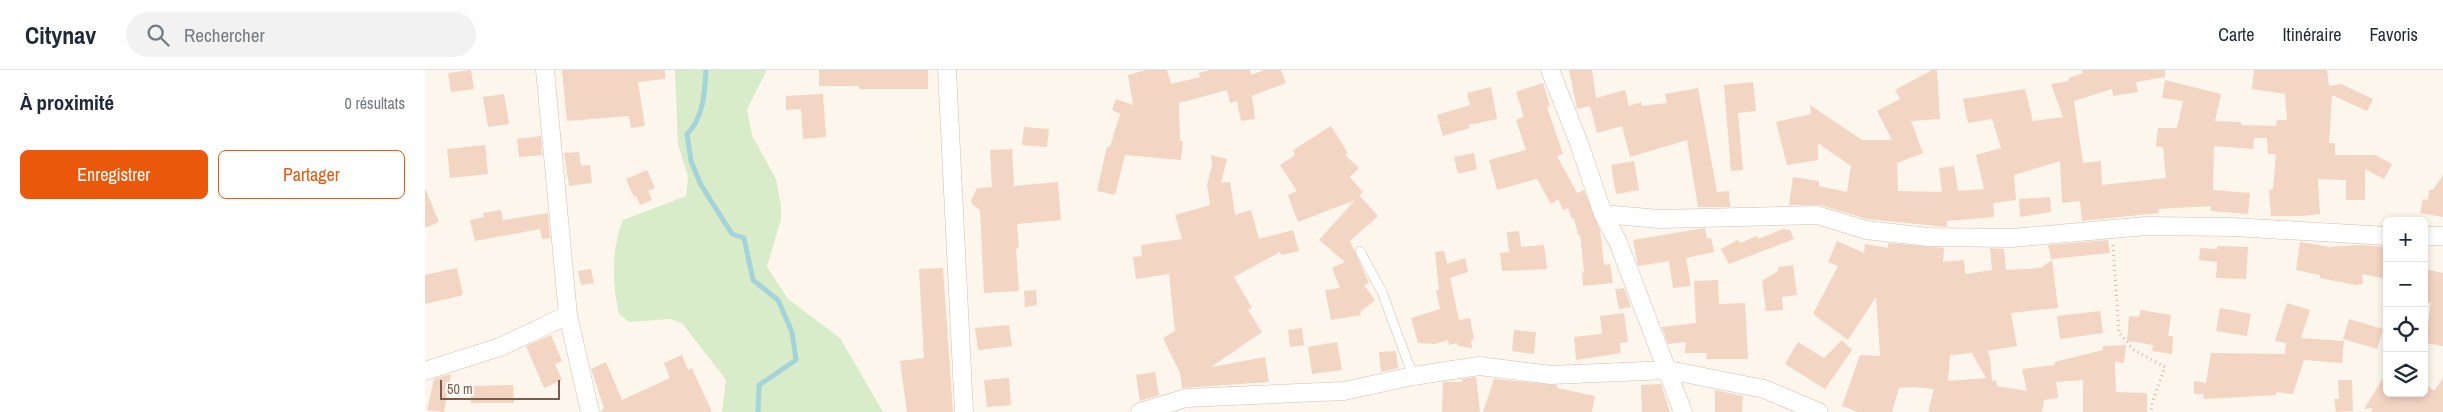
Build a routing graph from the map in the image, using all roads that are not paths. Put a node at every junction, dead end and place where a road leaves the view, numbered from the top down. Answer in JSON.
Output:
{"nodes":[{"id":1,"x":545,"y":70,"type":"edge"},
{"id":2,"x":947,"y":70,"type":"edge"},
{"id":3,"x":1550,"y":70,"type":"edge"},
{"id":4,"x":1603,"y":214,"type":"junction"},
{"id":5,"x":2383,"y":236,"type":"edge"},
{"id":6,"x":2428,"y":236,"type":"edge"},
{"id":7,"x":2443,"y":236,"type":"edge"},
{"id":8,"x":1360,"y":251,"type":"dead end"},
{"id":9,"x":568,"y":315,"type":"junction"},
{"id":10,"x":1669,"y":370,"type":"junction"},
{"id":11,"x":425,"y":371,"type":"edge"},
{"id":12,"x":1413,"y":376,"type":"junction"},
{"id":13,"x":590,"y":412,"type":"edge"},
{"id":14,"x":964,"y":412,"type":"edge"},
{"id":15,"x":1140,"y":412,"type":"edge"},
{"id":16,"x":1683,"y":412,"type":"edge"},
{"id":17,"x":1819,"y":412,"type":"edge"}],
"edges":[{"from":1,"to":9,"type":"street"},
{"from":2,"to":14,"type":"street"},
{"from":3,"to":4,"type":"street"},
{"from":4,"to":5,"type":"street"},
{"from":4,"to":10,"type":"street"},
{"from":6,"to":7,"type":"street"},
{"from":8,"to":12,"type":"lane"},
{"from":9,"to":11,"type":"street"},
{"from":9,"to":13,"type":"street"},
{"from":10,"to":12,"type":"street"},
{"from":10,"to":16,"type":"street"},
{"from":10,"to":17,"type":"street"},
{"from":12,"to":15,"type":"street"}]}
